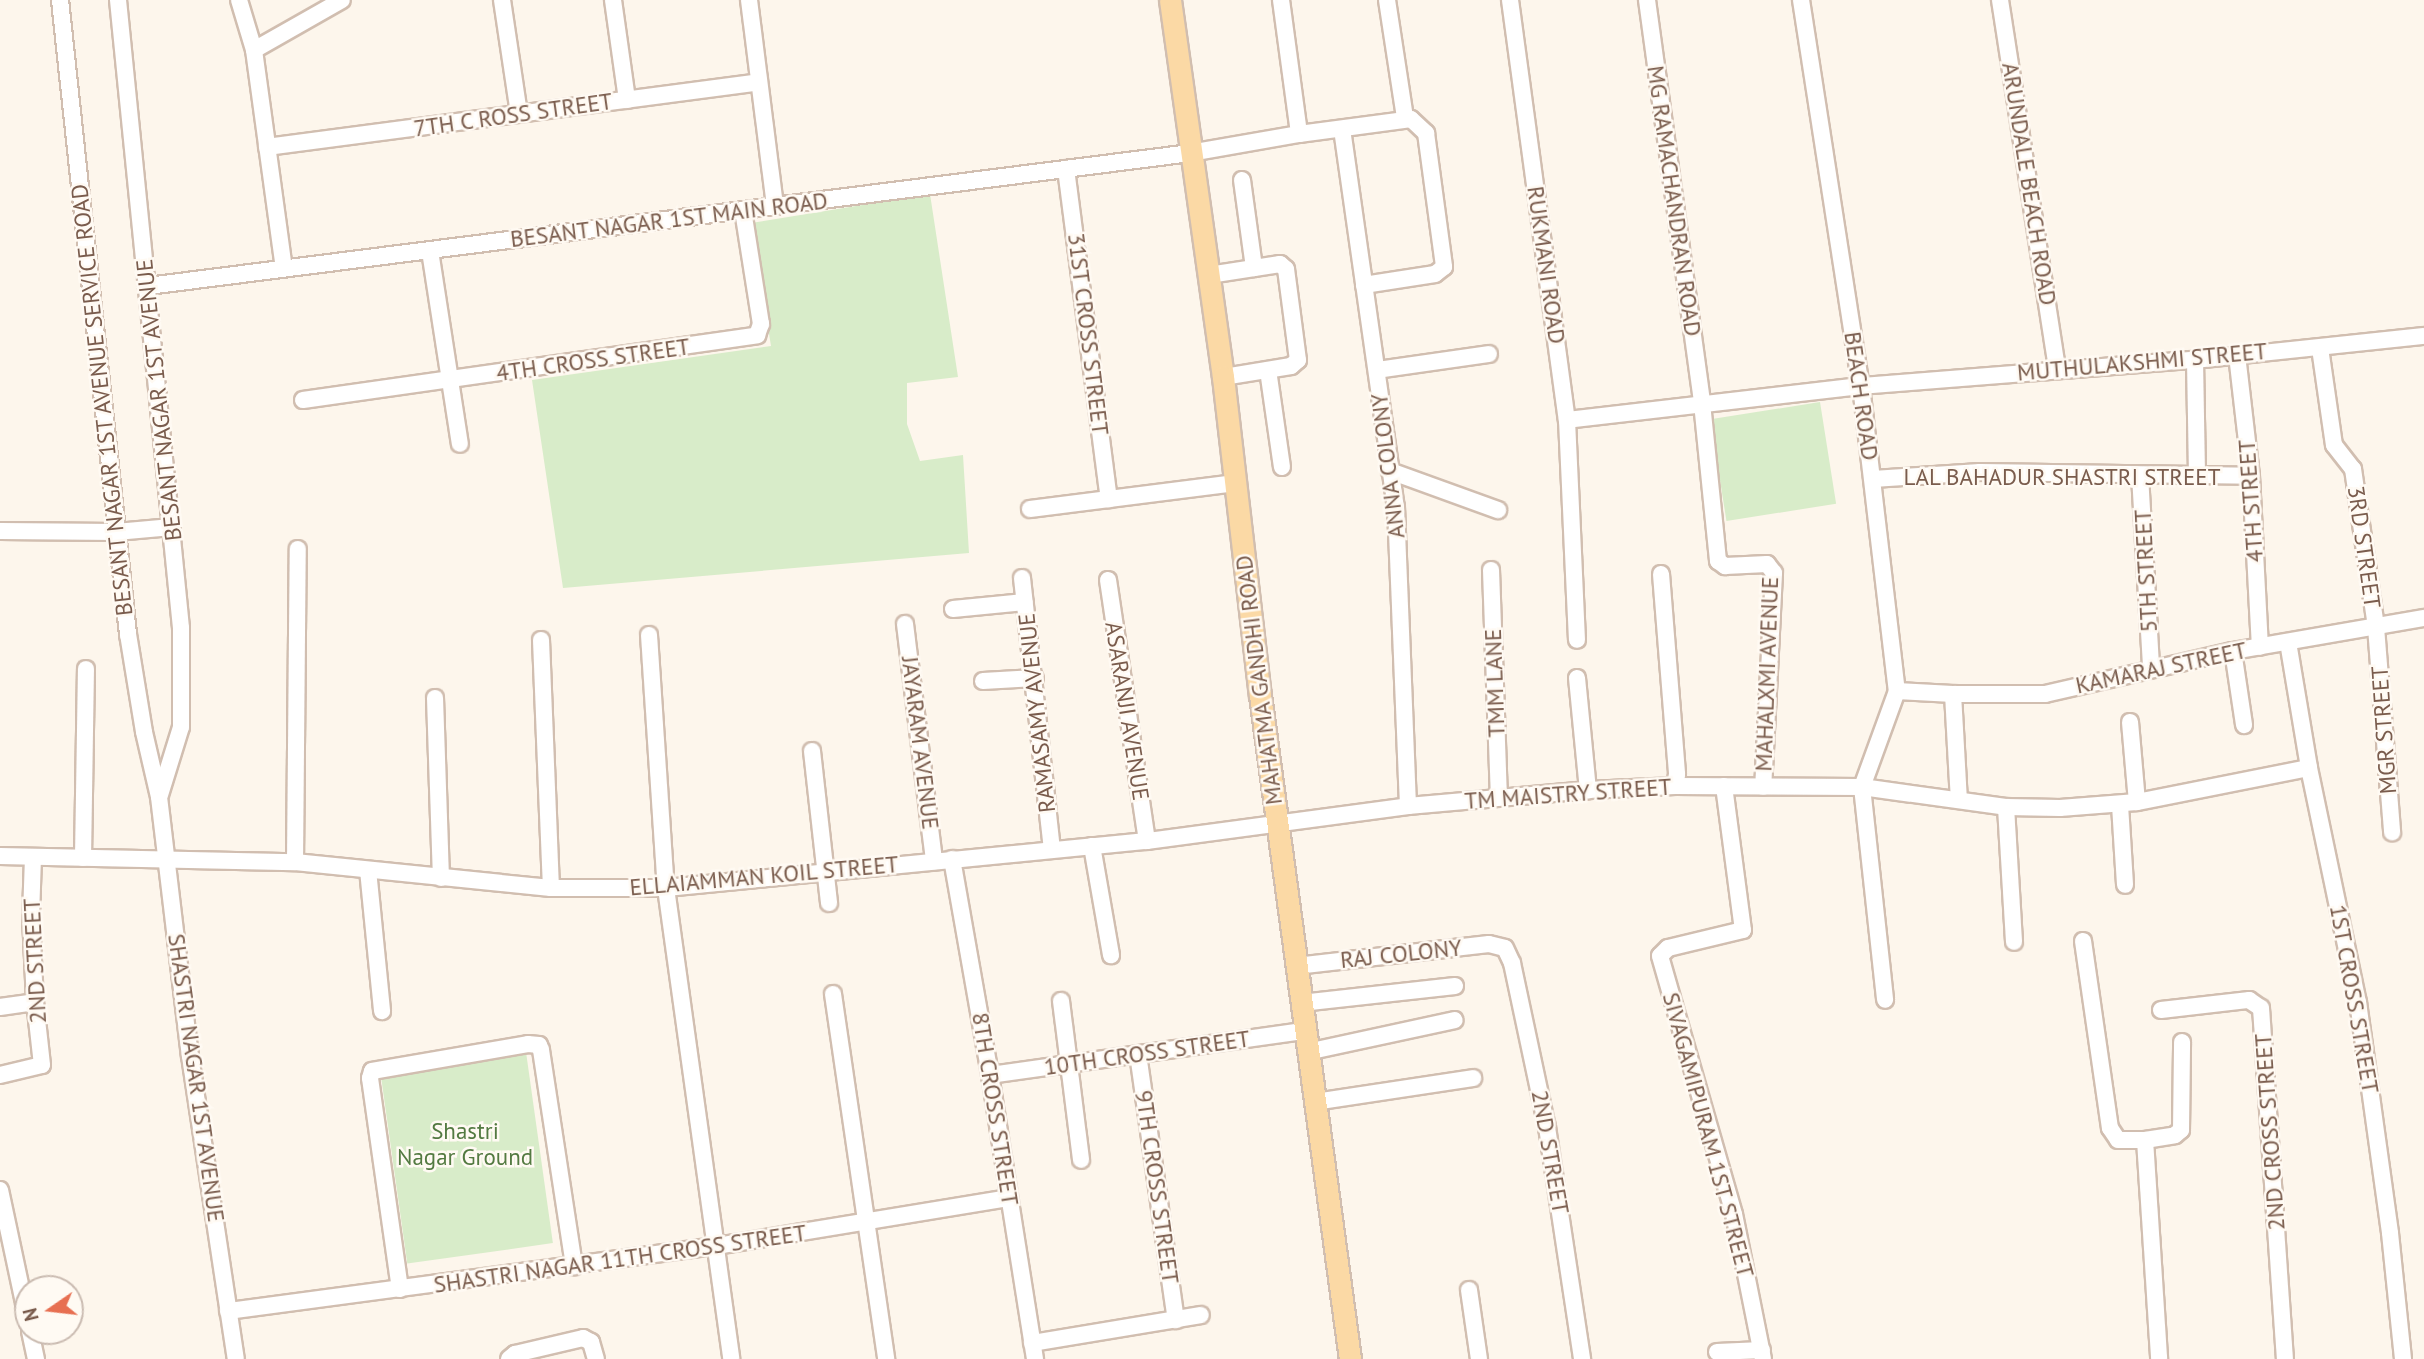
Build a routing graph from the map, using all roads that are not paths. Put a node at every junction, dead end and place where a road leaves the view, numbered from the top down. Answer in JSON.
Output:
{"nodes":[{"id":1,"x":60,"y":0,"type":"edge"},
{"id":2,"x":118,"y":0,"type":"edge"},
{"id":3,"x":239,"y":0,"type":"edge"},
{"id":4,"x":342,"y":0,"type":"edge"},
{"id":5,"x":502,"y":0,"type":"edge"},
{"id":6,"x":613,"y":0,"type":"edge"},
{"id":7,"x":749,"y":0,"type":"edge"},
{"id":8,"x":1170,"y":0,"type":"edge"},
{"id":9,"x":1281,"y":0,"type":"edge"},
{"id":10,"x":1387,"y":0,"type":"edge"},
{"id":11,"x":1510,"y":0,"type":"edge"},
{"id":12,"x":1647,"y":0,"type":"edge"},
{"id":13,"x":1801,"y":0,"type":"edge"},
{"id":14,"x":2000,"y":0,"type":"edge"},
{"id":15,"x":254,"y":50,"type":"junction"},
{"id":16,"x":759,"y":82,"type":"junction"},
{"id":17,"x":627,"y":100,"type":"junction"},
{"id":18,"x":519,"y":114,"type":"junction"},
{"id":19,"x":1405,"y":118,"type":"junction"},
{"id":20,"x":1342,"y":129,"type":"junction"},
{"id":21,"x":1299,"y":134,"type":"junction"},
{"id":22,"x":267,"y":147,"type":"junction"},
{"id":23,"x":1190,"y":153,"type":"junction"},
{"id":24,"x":1066,"y":169,"type":"junction"},
{"id":25,"x":1242,"y":180,"type":"dead end"},
{"id":26,"x":775,"y":206,"type":"junction"},
{"id":27,"x":743,"y":210,"type":"junction"},
{"id":28,"x":430,"y":251,"type":"junction"},
{"id":29,"x":284,"y":268,"type":"junction"},
{"id":30,"x":1254,"y":268,"type":"junction"},
{"id":31,"x":1209,"y":275,"type":"junction"},
{"id":32,"x":1364,"y":285,"type":"junction"},
{"id":33,"x":148,"y":286,"type":"junction"},
{"id":34,"x":2424,"y":336,"type":"edge"},
{"id":35,"x":2320,"y":348,"type":"junction"},
{"id":36,"x":1489,"y":354,"type":"dead end"},
{"id":37,"x":2237,"y":355,"type":"junction"},
{"id":38,"x":2195,"y":360,"type":"junction"},
{"id":39,"x":2057,"y":369,"type":"junction"},
{"id":40,"x":1268,"y":370,"type":"junction"},
{"id":41,"x":1377,"y":370,"type":"junction"},
{"id":42,"x":1223,"y":377,"type":"junction"},
{"id":43,"x":451,"y":380,"type":"junction"},
{"id":44,"x":1861,"y":386,"type":"junction"},
{"id":45,"x":303,"y":400,"type":"dead end"},
{"id":46,"x":1702,"y":403,"type":"junction"},
{"id":47,"x":1567,"y":420,"type":"junction"},
{"id":48,"x":460,"y":444,"type":"dead end"},
{"id":49,"x":1282,"y":467,"type":"dead end"},
{"id":50,"x":1390,"y":471,"type":"junction"},
{"id":51,"x":2140,"y":475,"type":"junction"},
{"id":52,"x":2251,"y":476,"type":"junction"},
{"id":53,"x":2197,"y":477,"type":"junction"},
{"id":54,"x":1873,"y":479,"type":"junction"},
{"id":55,"x":1235,"y":483,"type":"junction"},
{"id":56,"x":1109,"y":499,"type":"junction"},
{"id":57,"x":1030,"y":509,"type":"dead end"},
{"id":58,"x":1498,"y":510,"type":"dead end"},
{"id":59,"x":173,"y":527,"type":"junction"},
{"id":60,"x":0,"y":531,"type":"edge"},
{"id":61,"x":116,"y":532,"type":"junction"},
{"id":62,"x":299,"y":550,"type":"dead end"},
{"id":63,"x":1491,"y":570,"type":"dead end"},
{"id":64,"x":1661,"y":575,"type":"dead end"},
{"id":65,"x":1022,"y":578,"type":"dead end"},
{"id":66,"x":1108,"y":580,"type":"dead end"},
{"id":67,"x":1025,"y":602,"type":"junction"},
{"id":68,"x":953,"y":609,"type":"dead end"},
{"id":69,"x":2424,"y":618,"type":"edge"},
{"id":70,"x":905,"y":624,"type":"dead end"},
{"id":71,"x":2376,"y":627,"type":"junction"},
{"id":72,"x":649,"y":635,"type":"dead end"},
{"id":73,"x":541,"y":640,"type":"dead end"},
{"id":74,"x":1577,"y":640,"type":"dead end"},
{"id":75,"x":2288,"y":642,"type":"junction"},
{"id":76,"x":2260,"y":647,"type":"junction"},
{"id":77,"x":2233,"y":650,"type":"junction"},
{"id":78,"x":2151,"y":667,"type":"junction"},
{"id":79,"x":86,"y":669,"type":"dead end"},
{"id":80,"x":1035,"y":678,"type":"junction"},
{"id":81,"x":1577,"y":678,"type":"dead end"},
{"id":82,"x":983,"y":681,"type":"dead end"},
{"id":83,"x":1897,"y":691,"type":"junction"},
{"id":84,"x":1953,"y":694,"type":"junction"},
{"id":85,"x":435,"y":698,"type":"dead end"},
{"id":86,"x":2130,"y":722,"type":"dead end"},
{"id":87,"x":2244,"y":725,"type":"dead end"},
{"id":88,"x":812,"y":751,"type":"dead end"},
{"id":89,"x":2309,"y":768,"type":"junction"},
{"id":90,"x":1675,"y":786,"type":"junction"},
{"id":91,"x":1724,"y":786,"type":"junction"},
{"id":92,"x":1763,"y":787,"type":"junction"},
{"id":93,"x":1862,"y":787,"type":"junction"},
{"id":94,"x":1588,"y":790,"type":"junction"},
{"id":95,"x":159,"y":797,"type":"junction"},
{"id":96,"x":1499,"y":797,"type":"junction"},
{"id":97,"x":1959,"y":800,"type":"junction"},
{"id":98,"x":2137,"y":803,"type":"junction"},
{"id":99,"x":2120,"y":805,"type":"junction"},
{"id":100,"x":1408,"y":806,"type":"junction"},
{"id":101,"x":2006,"y":807,"type":"junction"},
{"id":102,"x":1276,"y":824,"type":"junction"},
{"id":103,"x":2392,"y":832,"type":"dead end"},
{"id":104,"x":1147,"y":841,"type":"junction"},
{"id":105,"x":1092,"y":846,"type":"junction"},
{"id":106,"x":1052,"y":848,"type":"junction"},
{"id":107,"x":0,"y":856,"type":"edge"},
{"id":108,"x":33,"y":857,"type":"junction"},
{"id":109,"x":83,"y":858,"type":"junction"},
{"id":110,"x":167,"y":858,"type":"junction"},
{"id":111,"x":952,"y":859,"type":"junction"},
{"id":112,"x":934,"y":861,"type":"junction"},
{"id":113,"x":295,"y":862,"type":"junction"},
{"id":114,"x":368,"y":870,"type":"junction"},
{"id":115,"x":824,"y":871,"type":"junction"},
{"id":116,"x":441,"y":878,"type":"junction"},
{"id":117,"x":2125,"y":886,"type":"dead end"},
{"id":118,"x":551,"y":888,"type":"junction"},
{"id":119,"x":666,"y":888,"type":"junction"},
{"id":120,"x":829,"y":903,"type":"dead end"},
{"id":121,"x":2083,"y":941,"type":"dead end"},
{"id":122,"x":2014,"y":942,"type":"dead end"},
{"id":123,"x":1505,"y":948,"type":"joint"},
{"id":124,"x":1111,"y":955,"type":"dead end"},
{"id":125,"x":1296,"y":966,"type":"junction"},
{"id":126,"x":1455,"y":986,"type":"dead end"},
{"id":127,"x":833,"y":994,"type":"dead end"},
{"id":128,"x":1885,"y":1000,"type":"dead end"},
{"id":129,"x":1061,"y":1001,"type":"dead end"},
{"id":130,"x":35,"y":1002,"type":"junction"},
{"id":131,"x":1301,"y":1003,"type":"junction"},
{"id":132,"x":0,"y":1007,"type":"edge"},
{"id":133,"x":2161,"y":1010,"type":"dead end"},
{"id":134,"x":383,"y":1011,"type":"dead end"},
{"id":135,"x":1455,"y":1020,"type":"dead end"},
{"id":136,"x":1305,"y":1041,"type":"junction"},
{"id":137,"x":2182,"y":1042,"type":"dead end"},
{"id":138,"x":1138,"y":1054,"type":"junction"},
{"id":139,"x":1068,"y":1064,"type":"junction"},
{"id":140,"x":0,"y":1075,"type":"edge"},
{"id":141,"x":990,"y":1075,"type":"junction"},
{"id":142,"x":1473,"y":1078,"type":"dead end"},
{"id":143,"x":1315,"y":1102,"type":"junction"},
{"id":144,"x":2145,"y":1140,"type":"junction"},
{"id":145,"x":1082,"y":1160,"type":"dead end"},
{"id":146,"x":0,"y":1190,"type":"edge"},
{"id":147,"x":1010,"y":1198,"type":"junction"},
{"id":148,"x":2,"y":1220,"type":"edge"},
{"id":149,"x":865,"y":1224,"type":"junction"},
{"id":150,"x":716,"y":1246,"type":"junction"},
{"id":151,"x":574,"y":1266,"type":"junction"},
{"id":152,"x":16,"y":1275,"type":"edge"},
{"id":153,"x":400,"y":1289,"type":"junction"},
{"id":154,"x":1469,"y":1290,"type":"dead end"},
{"id":155,"x":228,"y":1311,"type":"junction"},
{"id":156,"x":1201,"y":1315,"type":"dead end"},
{"id":157,"x":1176,"y":1320,"type":"junction"},
{"id":158,"x":1034,"y":1351,"type":"edge"},
{"id":159,"x":1717,"y":1352,"type":"dead end"},
{"id":160,"x":1762,"y":1354,"type":"edge"},
{"id":161,"x":236,"y":1359,"type":"edge"},
{"id":162,"x":509,"y":1359,"type":"edge"},
{"id":163,"x":596,"y":1359,"type":"edge"},
{"id":164,"x":731,"y":1359,"type":"edge"},
{"id":165,"x":886,"y":1359,"type":"edge"},
{"id":166,"x":1350,"y":1359,"type":"edge"},
{"id":167,"x":1479,"y":1359,"type":"edge"},
{"id":168,"x":1582,"y":1359,"type":"edge"},
{"id":169,"x":2159,"y":1359,"type":"edge"},
{"id":170,"x":2285,"y":1359,"type":"edge"},
{"id":171,"x":2403,"y":1359,"type":"edge"}],
"edges":[{"from":1,"to":61,"type":"street","name":"BESANT NAGAR 1ST AVENUE SERVICE ROAD"},
{"from":2,"to":33,"type":"street","name":"BESANT NAGAR 1ST AVENUE"},
{"from":3,"to":15,"type":"street"},
{"from":4,"to":15,"type":"street"},
{"from":5,"to":18,"type":"street"},
{"from":6,"to":17,"type":"street"},
{"from":7,"to":16,"type":"street"},
{"from":8,"to":23,"type":"main road","name":"MAHATMA GANDHI ROAD"},
{"from":9,"to":21,"type":"street"},
{"from":10,"to":19,"type":"street"},
{"from":11,"to":47,"type":"street","name":"RUKMANI ROAD"},
{"from":12,"to":46,"type":"street","name":"MG RAMACHANDRAN ROAD"},
{"from":13,"to":44,"type":"street","name":"BEACH ROAD"},
{"from":14,"to":39,"type":"street","name":"ARUNDALE BEACH ROAD"},
{"from":15,"to":22,"type":"street"},
{"from":16,"to":17,"type":"street","name":"7TH C ROSS STREET"},
{"from":16,"to":26,"type":"street"},
{"from":17,"to":18,"type":"street","name":"7TH C ROSS STREET"},
{"from":18,"to":22,"type":"street","name":"7TH C ROSS STREET"},
{"from":19,"to":20,"type":"street","name":"BESANT NAGAR 1ST MAIN ROAD"},
{"from":19,"to":32,"type":"street"},
{"from":20,"to":21,"type":"street","name":"BESANT NAGAR 1ST MAIN ROAD"},
{"from":20,"to":32,"type":"street","name":"ANNA COLONY"},
{"from":21,"to":23,"type":"street","name":"BESANT NAGAR 1ST MAIN ROAD"},
{"from":22,"to":29,"type":"street"},
{"from":23,"to":24,"type":"street","name":"BESANT NAGAR 1ST MAIN ROAD"},
{"from":23,"to":31,"type":"main road","name":"MAHATMA GANDHI ROAD"},
{"from":24,"to":26,"type":"street","name":"BESANT NAGAR 1ST MAIN ROAD"},
{"from":24,"to":56,"type":"street","name":"31ST CROSS STREET"},
{"from":25,"to":30,"type":"street"},
{"from":26,"to":27,"type":"street","name":"BESANT NAGAR 1ST MAIN ROAD"},
{"from":27,"to":28,"type":"street","name":"BESANT NAGAR 1ST MAIN ROAD"},
{"from":27,"to":43,"type":"street","name":"4TH CROSS STREET"},
{"from":28,"to":29,"type":"street","name":"BESANT NAGAR 1ST MAIN ROAD"},
{"from":28,"to":43,"type":"street"},
{"from":29,"to":33,"type":"street","name":"BESANT NAGAR 1ST MAIN ROAD"},
{"from":30,"to":31,"type":"street"},
{"from":30,"to":40,"type":"street"},
{"from":31,"to":42,"type":"main road","name":"MAHATMA GANDHI ROAD"},
{"from":32,"to":41,"type":"street","name":"ANNA COLONY"},
{"from":33,"to":59,"type":"street","name":"BESANT NAGAR 1ST AVENUE"},
{"from":34,"to":35,"type":"street","name":"MUTHULAKSHMI STREET"},
{"from":35,"to":37,"type":"street","name":"MUTHULAKSHMI STREET"},
{"from":35,"to":71,"type":"street","name":"3RD STREET"},
{"from":36,"to":41,"type":"street"},
{"from":37,"to":38,"type":"street","name":"MUTHULAKSHMI STREET"},
{"from":37,"to":52,"type":"street","name":"4TH STREET"},
{"from":38,"to":39,"type":"street","name":"MUTHULAKSHMI STREET"},
{"from":38,"to":53,"type":"street"},
{"from":39,"to":44,"type":"street","name":"MUTHULAKSHMI STREET"},
{"from":40,"to":42,"type":"street"},
{"from":40,"to":49,"type":"street"},
{"from":41,"to":50,"type":"street","name":"ANNA COLONY"},
{"from":42,"to":55,"type":"main road","name":"MAHATMA GANDHI ROAD"},
{"from":43,"to":45,"type":"street","name":"4TH CROSS STREET"},
{"from":43,"to":48,"type":"street"},
{"from":44,"to":46,"type":"street","name":"MUTHULAKSHMI STREET"},
{"from":44,"to":54,"type":"street","name":"BEACH ROAD"},
{"from":46,"to":47,"type":"street","name":"MUTHULAKSHMI STREET"},
{"from":46,"to":92,"type":"street","name":"MAHALXMI AVENUE"},
{"from":47,"to":74,"type":"street","name":"RUKMANI ROAD"},
{"from":50,"to":58,"type":"street"},
{"from":50,"to":100,"type":"street","name":"ANNA COLONY"},
{"from":51,"to":53,"type":"street","name":"LAL BAHADUR SHASTRI STREET"},
{"from":51,"to":54,"type":"street","name":"LAL BAHADUR SHASTRI STREET"},
{"from":51,"to":78,"type":"street","name":"5TH STREET"},
{"from":52,"to":53,"type":"street","name":"LAL BAHADUR SHASTRI STREET"},
{"from":52,"to":76,"type":"street","name":"4TH STREET"},
{"from":54,"to":83,"type":"street","name":"BEACH ROAD"},
{"from":55,"to":56,"type":"street"},
{"from":55,"to":102,"type":"main road","name":"MAHATMA GANDHI ROAD"},
{"from":56,"to":57,"type":"street"},
{"from":59,"to":61,"type":"street"},
{"from":59,"to":95,"type":"street","name":"BESANT NAGAR 1ST AVENUE"},
{"from":60,"to":61,"type":"street"},
{"from":61,"to":95,"type":"street","name":"BESANT NAGAR 1ST AVENUE SERVICE ROAD"},
{"from":62,"to":113,"type":"street"},
{"from":63,"to":96,"type":"street","name":"TMM LANE"},
{"from":64,"to":90,"type":"street"},
{"from":65,"to":67,"type":"street","name":"RAMASAMY AVENUE"},
{"from":66,"to":104,"type":"street","name":"ASARANJI AVENUE"},
{"from":67,"to":68,"type":"street"},
{"from":67,"to":80,"type":"street","name":"RAMASAMY AVENUE"},
{"from":69,"to":71,"type":"street","name":"KAMARAJ STREET"},
{"from":70,"to":112,"type":"street","name":"JAYARAM AVENUE"},
{"from":71,"to":75,"type":"street","name":"KAMARAJ STREET"},
{"from":71,"to":103,"type":"street","name":"MGR STREET"},
{"from":72,"to":119,"type":"street"},
{"from":73,"to":118,"type":"street"},
{"from":75,"to":76,"type":"street","name":"KAMARAJ STREET"},
{"from":75,"to":89,"type":"street","name":"1ST CROSS STREET"},
{"from":76,"to":77,"type":"street","name":"KAMARAJ STREET"},
{"from":77,"to":78,"type":"street","name":"KAMARAJ STREET"},
{"from":77,"to":87,"type":"street"},
{"from":78,"to":84,"type":"street","name":"KAMARAJ STREET"},
{"from":79,"to":109,"type":"street"},
{"from":80,"to":82,"type":"street"},
{"from":80,"to":106,"type":"street","name":"RAMASAMY AVENUE"},
{"from":81,"to":94,"type":"street"},
{"from":83,"to":84,"type":"street","name":"KAMARAJ STREET"},
{"from":83,"to":93,"type":"street","name":"BEACH ROAD"},
{"from":84,"to":97,"type":"street"},
{"from":85,"to":116,"type":"street"},
{"from":86,"to":98,"type":"street"},
{"from":88,"to":115,"type":"street"},
{"from":89,"to":98,"type":"street","name":"TM MAISTRY STREET"},
{"from":89,"to":171,"type":"street","name":"1ST CROSS STREET"},
{"from":90,"to":91,"type":"street","name":"TM MAISTRY STREET"},
{"from":90,"to":94,"type":"street","name":"TM MAISTRY STREET"},
{"from":91,"to":92,"type":"street","name":"TM MAISTRY STREET"},
{"from":91,"to":160,"type":"street","name":"SIVAGAMIPURAM 1ST STREET"},
{"from":92,"to":93,"type":"street","name":"TM MAISTRY STREET"},
{"from":93,"to":97,"type":"street","name":"TM MAISTRY STREET"},
{"from":93,"to":128,"type":"street"},
{"from":94,"to":96,"type":"street","name":"TM MAISTRY STREET"},
{"from":95,"to":110,"type":"street","name":"SHASTRI NAGAR 1ST AVENUE"},
{"from":96,"to":100,"type":"street","name":"TM MAISTRY STREET"},
{"from":97,"to":101,"type":"street","name":"TM MAISTRY STREET"},
{"from":98,"to":99,"type":"street","name":"TM MAISTRY STREET"},
{"from":99,"to":101,"type":"street","name":"TM MAISTRY STREET"},
{"from":99,"to":117,"type":"street"},
{"from":100,"to":102,"type":"street","name":"TM MAISTRY STREET"},
{"from":101,"to":122,"type":"street"},
{"from":102,"to":104,"type":"street","name":"ELLAIAMMAN KOIL STREET"},
{"from":102,"to":125,"type":"main road","name":"MAHATMA GANDHI ROAD"},
{"from":104,"to":105,"type":"street","name":"ELLAIAMMAN KOIL STREET"},
{"from":105,"to":106,"type":"street","name":"ELLAIAMMAN KOIL STREET"},
{"from":105,"to":124,"type":"street"},
{"from":106,"to":111,"type":"street","name":"ELLAIAMMAN KOIL STREET"},
{"from":107,"to":108,"type":"street","name":"ELLAIAMMAN KOIL STREET"},
{"from":108,"to":109,"type":"street","name":"ELLAIAMMAN KOIL STREET"},
{"from":108,"to":130,"type":"street","name":"2ND STREET"},
{"from":109,"to":110,"type":"street","name":"ELLAIAMMAN KOIL STREET"},
{"from":110,"to":113,"type":"street","name":"ELLAIAMMAN KOIL STREET"},
{"from":110,"to":155,"type":"street","name":"SHASTRI NAGAR 1ST AVENUE"},
{"from":111,"to":112,"type":"street","name":"ELLAIAMMAN KOIL STREET"},
{"from":111,"to":141,"type":"street","name":"8TH CROSS STREET"},
{"from":112,"to":115,"type":"street","name":"ELLAIAMMAN KOIL STREET"},
{"from":113,"to":114,"type":"street","name":"ELLAIAMMAN KOIL STREET"},
{"from":114,"to":116,"type":"street","name":"ELLAIAMMAN KOIL STREET"},
{"from":114,"to":134,"type":"street"},
{"from":115,"to":119,"type":"street","name":"ELLAIAMMAN KOIL STREET"},
{"from":115,"to":120,"type":"street"},
{"from":116,"to":118,"type":"street","name":"ELLAIAMMAN KOIL STREET"},
{"from":118,"to":119,"type":"street","name":"ELLAIAMMAN KOIL STREET"},
{"from":119,"to":150,"type":"street"},
{"from":121,"to":144,"type":"street"},
{"from":123,"to":125,"type":"street","name":"RAJ COLONY"},
{"from":123,"to":168,"type":"street","name":"2ND STREET"},
{"from":125,"to":131,"type":"main road","name":"MAHATMA GANDHI ROAD"},
{"from":126,"to":131,"type":"street"},
{"from":127,"to":149,"type":"street"},
{"from":129,"to":139,"type":"street"},
{"from":130,"to":132,"type":"street"},
{"from":130,"to":140,"type":"street","name":"2ND STREET"},
{"from":131,"to":136,"type":"main road","name":"MAHATMA GANDHI ROAD"},
{"from":133,"to":170,"type":"street","name":"2ND CROSS STREET"},
{"from":135,"to":136,"type":"street","name":"10TH CROSS STREET"},
{"from":136,"to":138,"type":"street","name":"10TH CROSS STREET"},
{"from":136,"to":143,"type":"main road","name":"MAHATMA GANDHI ROAD"},
{"from":137,"to":144,"type":"street"},
{"from":138,"to":139,"type":"street","name":"10TH CROSS STREET"},
{"from":138,"to":157,"type":"street","name":"9TH CROSS STREET"},
{"from":139,"to":141,"type":"street","name":"10TH CROSS STREET"},
{"from":139,"to":145,"type":"street"},
{"from":141,"to":147,"type":"street","name":"8TH CROSS STREET"},
{"from":142,"to":143,"type":"street"},
{"from":143,"to":166,"type":"main road","name":"MAHATMA GANDHI ROAD"},
{"from":144,"to":169,"type":"street"},
{"from":146,"to":148,"type":"street"},
{"from":147,"to":149,"type":"street","name":"SHASTRI NAGAR 11TH CROSS STREET"},
{"from":147,"to":158,"type":"street","name":"8TH CROSS STREET"},
{"from":148,"to":152,"type":"street"},
{"from":149,"to":150,"type":"street","name":"SHASTRI NAGAR 11TH CROSS STREET"},
{"from":149,"to":165,"type":"street"},
{"from":150,"to":151,"type":"street","name":"SHASTRI NAGAR 11TH CROSS STREET"},
{"from":150,"to":164,"type":"street"},
{"from":151,"to":153,"type":"street","name":"SHASTRI NAGAR 11TH CROSS STREET"},
{"from":151,"to":153,"type":"street"},
{"from":153,"to":155,"type":"street","name":"SHASTRI NAGAR 11TH CROSS STREET"},
{"from":154,"to":167,"type":"street"},
{"from":155,"to":161,"type":"street","name":"SHASTRI NAGAR 1ST AVENUE"},
{"from":156,"to":157,"type":"street"},
{"from":157,"to":158,"type":"street"},
{"from":159,"to":160,"type":"street"},
{"from":162,"to":163,"type":"street"}]}
